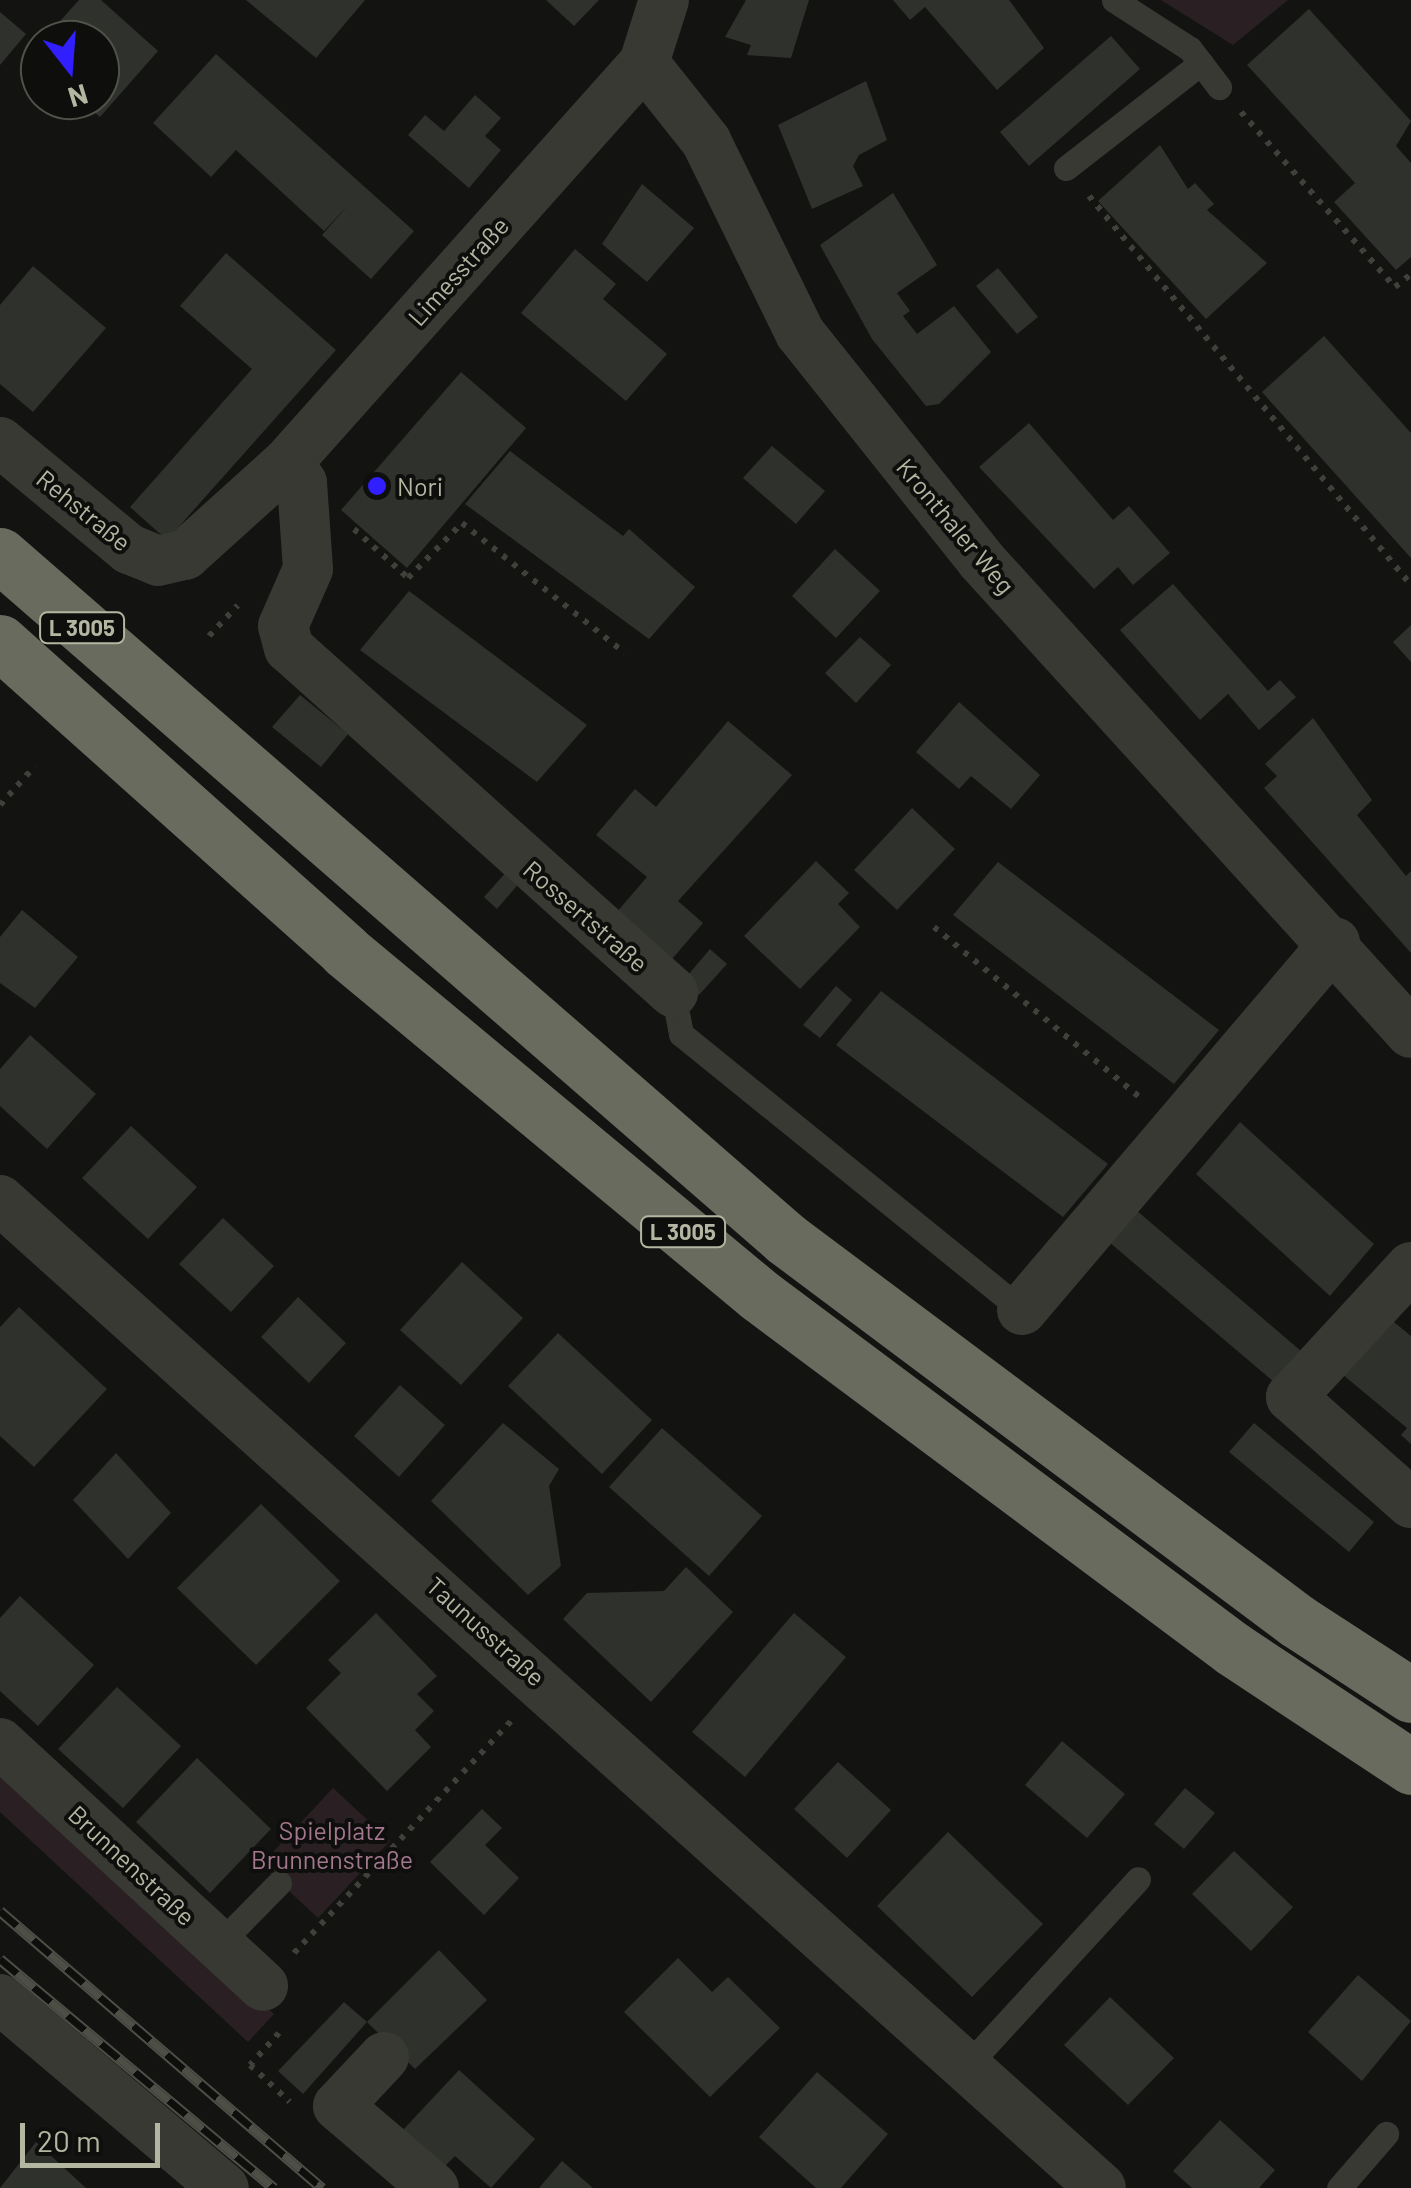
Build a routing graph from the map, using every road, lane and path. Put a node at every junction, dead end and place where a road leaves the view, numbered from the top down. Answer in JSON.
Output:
{"nodes":[{"id":1,"x":664,"y":0,"type":"edge"},
{"id":2,"x":1114,"y":0,"type":"edge"},
{"id":3,"x":644,"y":63,"type":"junction"},
{"id":4,"x":1201,"y":63,"type":"junction"},
{"id":5,"x":1220,"y":87,"type":"joint"},
{"id":6,"x":1066,"y":168,"type":"joint"},
{"id":7,"x":1411,"y":274,"type":"edge"},
{"id":8,"x":0,"y":442,"type":"edge"},
{"id":9,"x":295,"y":472,"type":"junction"},
{"id":10,"x":224,"y":524,"type":"joint"},
{"id":11,"x":0,"y":555,"type":"edge"},
{"id":12,"x":1411,"y":586,"type":"edge"},
{"id":13,"x":0,"y":642,"type":"edge"},
{"id":14,"x":625,"y":652,"type":"dead end"},
{"id":15,"x":36,"y":766,"type":"dead end"},
{"id":16,"x":0,"y":805,"type":"edge"},
{"id":17,"x":934,"y":926,"type":"dead end"},
{"id":18,"x":1334,"y":942,"type":"junction"},
{"id":19,"x":673,"y":992,"type":"joint"},
{"id":20,"x":1411,"y":1033,"type":"edge"},
{"id":21,"x":1178,"y":1129,"type":"junction"},
{"id":22,"x":0,"y":1200,"type":"edge"},
{"id":23,"x":1411,"y":1267,"type":"edge"},
{"id":24,"x":1022,"y":1310,"type":"joint"},
{"id":25,"x":1411,"y":1503,"type":"edge"},
{"id":26,"x":546,"y":1684,"type":"junction"},
{"id":27,"x":1411,"y":1695,"type":"edge"},
{"id":28,"x":0,"y":1743,"type":"edge"},
{"id":29,"x":1411,"y":1768,"type":"edge"},
{"id":30,"x":1138,"y":1879,"type":"dead end"},
{"id":31,"x":280,"y":1882,"type":"dead end"},
{"id":32,"x":218,"y":1945,"type":"junction"},
{"id":33,"x":263,"y":1986,"type":"junction"},
{"id":34,"x":0,"y":1999,"type":"edge"},
{"id":35,"x":384,"y":2057,"type":"dead end"},
{"id":36,"x":965,"y":2068,"type":"junction"},
{"id":37,"x":338,"y":2106,"type":"junction"},
{"id":38,"x":1386,"y":2134,"type":"dead end"},
{"id":39,"x":224,"y":2188,"type":"edge"},
{"id":40,"x":434,"y":2188,"type":"edge"},
{"id":41,"x":1101,"y":2188,"type":"edge"},
{"id":42,"x":1339,"y":2188,"type":"edge"}],
"edges":[{"from":1,"to":3,"type":"street","name":"Limesstraße"},
{"from":2,"to":4,"type":"lane"},
{"from":3,"to":9,"type":"street","name":"Limesstraße"},
{"from":3,"to":18,"type":"street","name":"Kronthaler Weg"},
{"from":4,"to":5,"type":"lane"},
{"from":4,"to":6,"type":"lane"},
{"from":5,"to":7,"type":"path"},
{"from":6,"to":12,"type":"path"},
{"from":8,"to":10,"type":"street","name":"Rehstraße"},
{"from":9,"to":10,"type":"street","name":"Limesstraße"},
{"from":9,"to":14,"type":"path"},
{"from":9,"to":19,"type":"street","name":"Rossertstraße"},
{"from":11,"to":27,"type":"highway","number":"L 3005"},
{"from":13,"to":29,"type":"highway","number":"L 3005"},
{"from":15,"to":16,"type":"path"},
{"from":17,"to":21,"type":"path"},
{"from":18,"to":20,"type":"street","name":"Kronthaler Weg"},
{"from":18,"to":21,"type":"street"},
{"from":19,"to":24,"type":"lane","name":"Rossertstraße"},
{"from":21,"to":24,"type":"street"},
{"from":22,"to":26,"type":"street","name":"Taunusstraße"},
{"from":23,"to":25,"type":"street"},
{"from":26,"to":33,"type":"path"},
{"from":26,"to":36,"type":"street","name":"Taunusstraße"},
{"from":28,"to":32,"type":"street","name":"Brunnenstraße"},
{"from":30,"to":36,"type":"lane"},
{"from":31,"to":32,"type":"lane"},
{"from":32,"to":33,"type":"street","name":"Brunnenstraße"},
{"from":33,"to":37,"type":"path"},
{"from":34,"to":39,"type":"street"},
{"from":35,"to":37,"type":"street"},
{"from":36,"to":41,"type":"street","name":"Taunusstraße"},
{"from":37,"to":40,"type":"street"},
{"from":38,"to":42,"type":"lane"}]}
